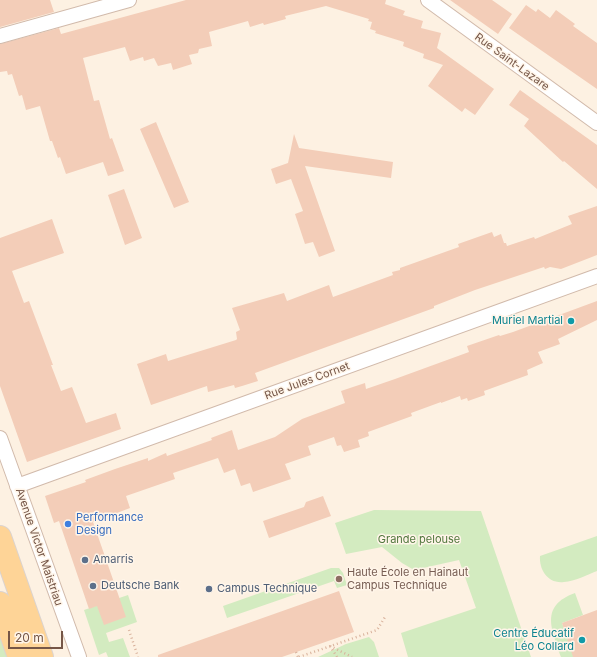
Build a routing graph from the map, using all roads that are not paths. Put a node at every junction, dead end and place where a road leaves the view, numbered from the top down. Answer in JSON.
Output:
{"nodes":[{"id":1,"x":428,"y":0,"type":"edge"},
{"id":2,"x":121,"y":1,"type":"edge"},
{"id":3,"x":0,"y":36,"type":"edge"},
{"id":4,"x":597,"y":123,"type":"edge"},
{"id":5,"x":597,"y":276,"type":"edge"},
{"id":6,"x":0,"y":438,"type":"edge"},
{"id":7,"x":17,"y":486,"type":"junction"},
{"id":8,"x":0,"y":537,"type":"edge"},
{"id":9,"x":0,"y":603,"type":"edge"},
{"id":10,"x":19,"y":657,"type":"edge"},
{"id":11,"x":42,"y":657,"type":"edge"},
{"id":12,"x":79,"y":657,"type":"edge"}],
"edges":[{"from":1,"to":4,"type":"street","name":"Rue Saint-Lazare"},
{"from":2,"to":3,"type":"street"},
{"from":5,"to":7,"type":"street","name":"Rue Jules Cornet"},
{"from":6,"to":7,"type":"street","name":"Avenue Victor Maistriau"},
{"from":7,"to":12,"type":"street","name":"Avenue Victor Maistriau"},
{"from":8,"to":11,"type":"main road"},
{"from":9,"to":10,"type":"main road"}]}
